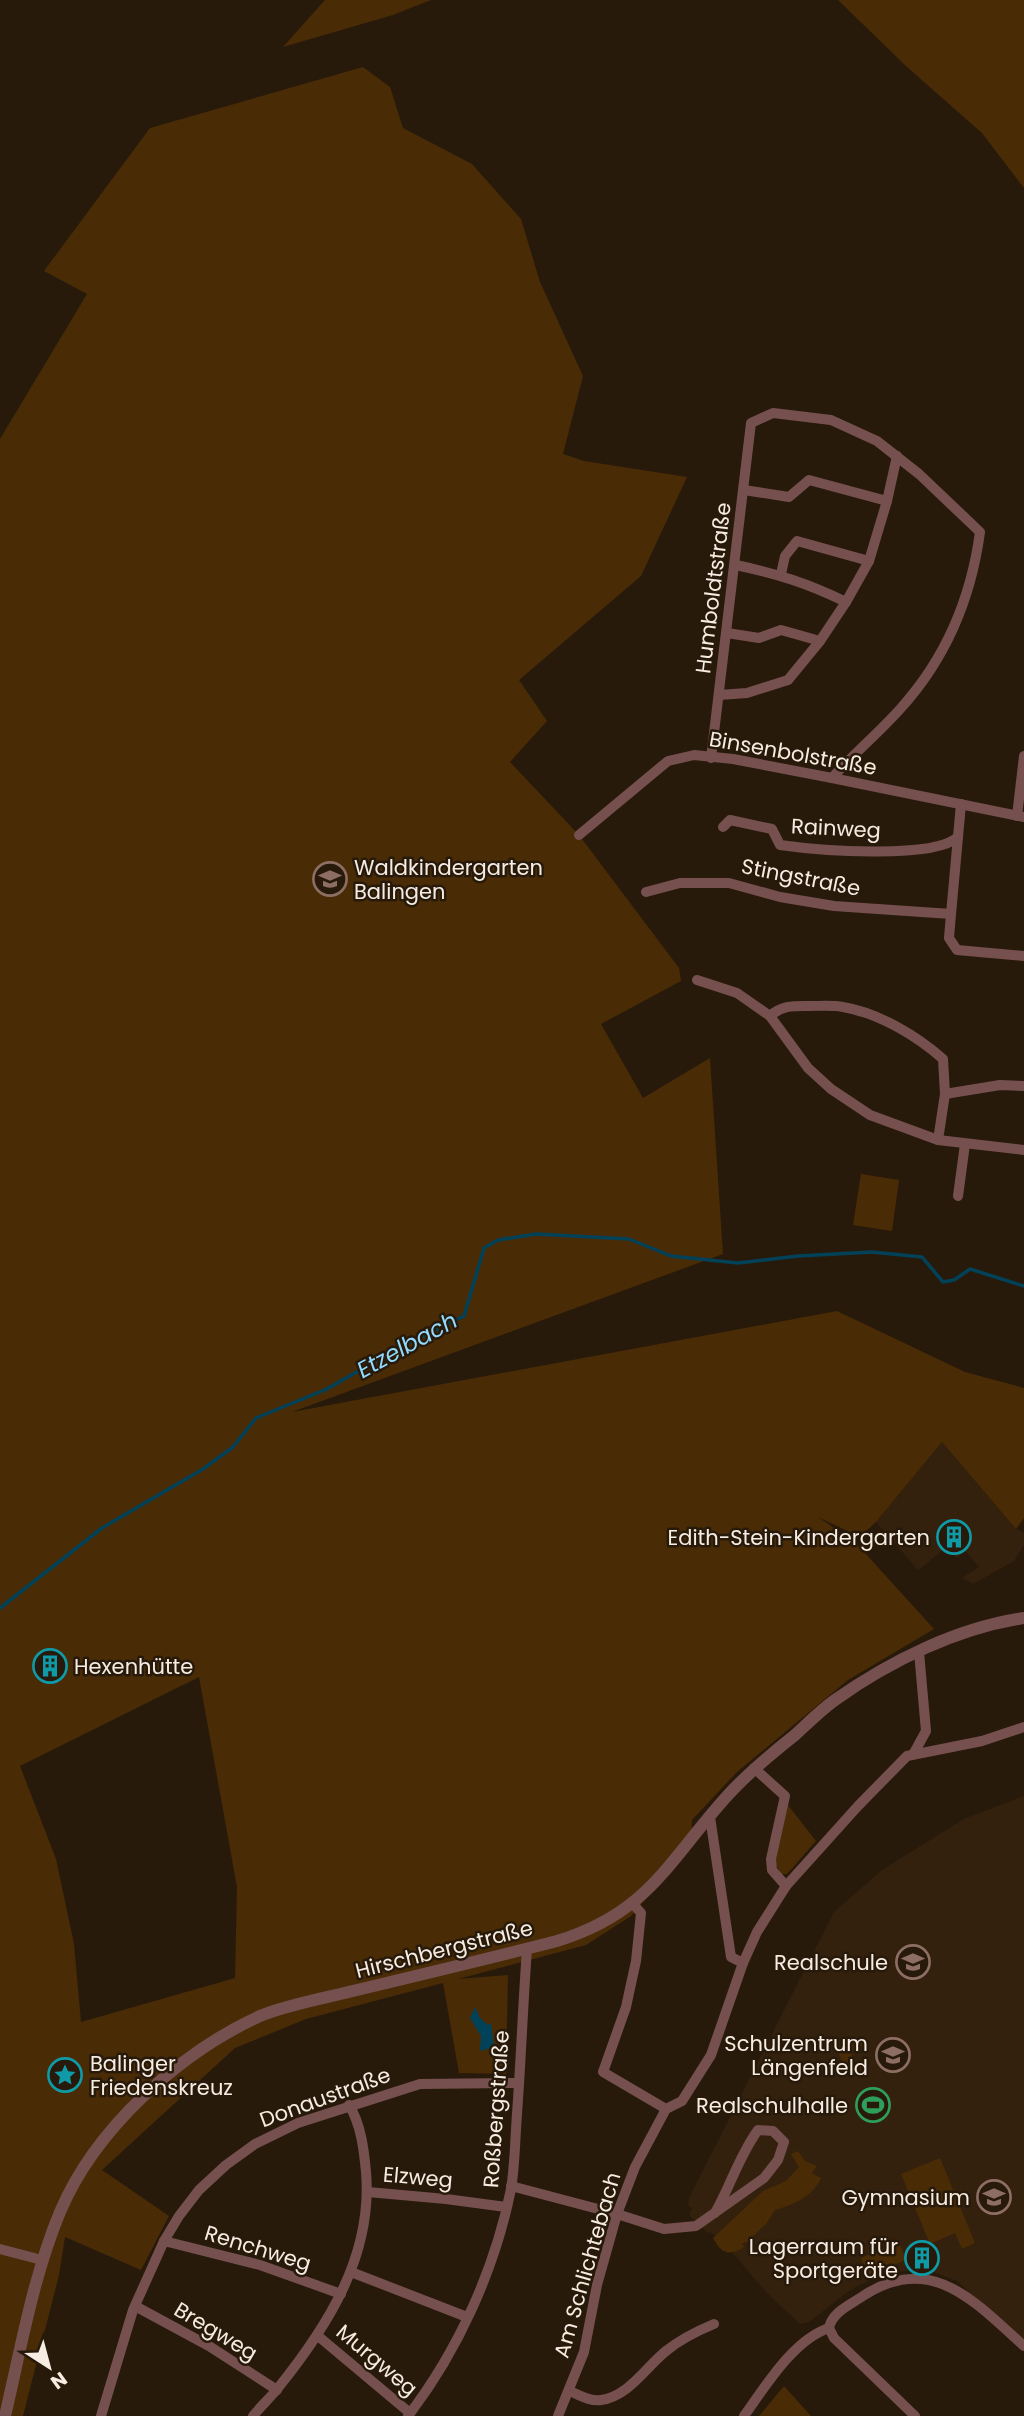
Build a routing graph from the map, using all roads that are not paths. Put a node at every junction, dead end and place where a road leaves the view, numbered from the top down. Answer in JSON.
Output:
{"nodes":[{"id":1,"x":897,"y":456,"type":"junction"},
{"id":2,"x":744,"y":490,"type":"junction"},
{"id":3,"x":887,"y":501,"type":"junction"},
{"id":4,"x":869,"y":561,"type":"junction"},
{"id":5,"x":736,"y":565,"type":"junction"},
{"id":6,"x":781,"y":574,"type":"junction"},
{"id":7,"x":846,"y":602,"type":"junction"},
{"id":8,"x":727,"y":633,"type":"junction"},
{"id":9,"x":820,"y":641,"type":"junction"},
{"id":10,"x":719,"y":695,"type":"junction"},
{"id":11,"x":1024,"y":756,"type":"edge"},
{"id":12,"x":711,"y":758,"type":"junction"},
{"id":13,"x":832,"y":778,"type":"junction"},
{"id":14,"x":961,"y":804,"type":"junction"},
{"id":15,"x":1021,"y":816,"type":"edge"},
{"id":16,"x":723,"y":827,"type":"dead end"},
{"id":17,"x":579,"y":835,"type":"dead end"},
{"id":18,"x":958,"y":837,"type":"junction"},
{"id":19,"x":646,"y":892,"type":"dead end"},
{"id":20,"x":951,"y":914,"type":"junction"},
{"id":21,"x":1024,"y":956,"type":"edge"},
{"id":22,"x":697,"y":980,"type":"dead end"},
{"id":23,"x":770,"y":1016,"type":"junction"},
{"id":24,"x":1024,"y":1086,"type":"edge"},
{"id":25,"x":945,"y":1094,"type":"junction"},
{"id":26,"x":938,"y":1140,"type":"junction"},
{"id":27,"x":965,"y":1144,"type":"junction"},
{"id":28,"x":1024,"y":1150,"type":"edge"},
{"id":29,"x":958,"y":1196,"type":"dead end"},
{"id":30,"x":1024,"y":1618,"type":"edge"},
{"id":31,"x":919,"y":1652,"type":"junction"},
{"id":32,"x":1024,"y":1727,"type":"edge"},
{"id":33,"x":914,"y":1753,"type":"junction"},
{"id":34,"x":754,"y":1768,"type":"junction"},
{"id":35,"x":710,"y":1817,"type":"junction"},
{"id":36,"x":786,"y":1886,"type":"junction"},
{"id":37,"x":634,"y":1904,"type":"junction"},
{"id":38,"x":527,"y":1949,"type":"junction"},
{"id":39,"x":743,"y":1963,"type":"junction"},
{"id":40,"x":519,"y":2082,"type":"junction"},
{"id":41,"x":349,"y":2105,"type":"junction"},
{"id":42,"x":666,"y":2109,"type":"junction"},
{"id":43,"x":511,"y":2186,"type":"junction"},
{"id":44,"x":368,"y":2192,"type":"junction"},
{"id":45,"x":506,"y":2207,"type":"junction"},
{"id":46,"x":715,"y":2213,"type":"junction"},
{"id":47,"x":617,"y":2214,"type":"junction"},
{"id":48,"x":164,"y":2241,"type":"junction"},
{"id":49,"x":0,"y":2249,"type":"edge"},
{"id":50,"x":42,"y":2260,"type":"junction"},
{"id":51,"x":351,"y":2272,"type":"junction"},
{"id":52,"x":341,"y":2294,"type":"junction"},
{"id":53,"x":135,"y":2306,"type":"junction"},
{"id":54,"x":467,"y":2317,"type":"junction"},
{"id":55,"x":714,"y":2324,"type":"dead end"},
{"id":56,"x":829,"y":2328,"type":"junction"},
{"id":57,"x":318,"y":2336,"type":"junction"},
{"id":58,"x":1024,"y":2346,"type":"edge"},
{"id":59,"x":276,"y":2390,"type":"junction"},
{"id":60,"x":570,"y":2391,"type":"junction"},
{"id":61,"x":257,"y":2414,"type":"edge"},
{"id":62,"x":409,"y":2415,"type":"edge"},
{"id":63,"x":5,"y":2416,"type":"edge"},
{"id":64,"x":101,"y":2416,"type":"edge"},
{"id":65,"x":558,"y":2416,"type":"edge"},
{"id":66,"x":744,"y":2416,"type":"edge"},
{"id":67,"x":915,"y":2416,"type":"edge"}],
"edges":[{"from":1,"to":2,"type":"street","name":"Humboldtstraße"},
{"from":1,"to":3,"type":"street"},
{"from":1,"to":13,"type":"street"},
{"from":2,"to":3,"type":"street"},
{"from":2,"to":5,"type":"street","name":"Humboldtstraße"},
{"from":3,"to":4,"type":"street"},
{"from":4,"to":6,"type":"street"},
{"from":4,"to":7,"type":"street"},
{"from":5,"to":6,"type":"street"},
{"from":5,"to":8,"type":"street","name":"Humboldtstraße"},
{"from":6,"to":7,"type":"street"},
{"from":7,"to":9,"type":"street"},
{"from":8,"to":9,"type":"street"},
{"from":8,"to":10,"type":"street","name":"Humboldtstraße"},
{"from":9,"to":10,"type":"street"},
{"from":10,"to":12,"type":"street","name":"Humboldtstraße"},
{"from":11,"to":15,"type":"street"},
{"from":12,"to":13,"type":"street","name":"Binsenbolstraße"},
{"from":12,"to":17,"type":"street","name":"Binsenbolstraße"},
{"from":13,"to":14,"type":"street","name":"Binsenbolstraße"},
{"from":14,"to":15,"type":"street","name":"Binsenbolstraße"},
{"from":14,"to":18,"type":"street"},
{"from":16,"to":18,"type":"street","name":"Rainweg"},
{"from":18,"to":20,"type":"street"},
{"from":19,"to":20,"type":"street","name":"Stingstraße"},
{"from":20,"to":21,"type":"street"},
{"from":22,"to":23,"type":"street"},
{"from":23,"to":25,"type":"street"},
{"from":23,"to":26,"type":"street"},
{"from":24,"to":25,"type":"street"},
{"from":25,"to":26,"type":"street"},
{"from":26,"to":27,"type":"street"},
{"from":27,"to":28,"type":"street"},
{"from":27,"to":29,"type":"street"},
{"from":30,"to":31,"type":"street","name":"Hirschbergstraße"},
{"from":31,"to":33,"type":"street"},
{"from":31,"to":34,"type":"street","name":"Hirschbergstraße"},
{"from":32,"to":33,"type":"street","name":"Am Schlichtebach"},
{"from":33,"to":36,"type":"street","name":"Am Schlichtebach"},
{"from":34,"to":35,"type":"street","name":"Hirschbergstraße"},
{"from":34,"to":36,"type":"street"},
{"from":35,"to":37,"type":"street","name":"Hirschbergstraße"},
{"from":35,"to":39,"type":"street"},
{"from":36,"to":39,"type":"street","name":"Am Schlichtebach"},
{"from":37,"to":38,"type":"street","name":"Hirschbergstraße"},
{"from":37,"to":42,"type":"street"},
{"from":38,"to":40,"type":"street","name":"Roßbergstraße"},
{"from":38,"to":50,"type":"street","name":"Hirschbergstraße"},
{"from":39,"to":42,"type":"street","name":"Am Schlichtebach"},
{"from":40,"to":41,"type":"street","name":"Donaustraße"},
{"from":40,"to":43,"type":"street","name":"Roßbergstraße"},
{"from":41,"to":44,"type":"street"},
{"from":41,"to":48,"type":"street","name":"Donaustraße"},
{"from":42,"to":47,"type":"street","name":"Am Schlichtebach"},
{"from":43,"to":45,"type":"street","name":"Roßbergstraße"},
{"from":43,"to":47,"type":"street"},
{"from":44,"to":45,"type":"street","name":"Elzweg"},
{"from":44,"to":51,"type":"street"},
{"from":45,"to":54,"type":"street","name":"Roßbergstraße"},
{"from":46,"to":46,"type":"street"},
{"from":46,"to":47,"type":"street"},
{"from":47,"to":60,"type":"street","name":"Am Schlichtebach"},
{"from":48,"to":52,"type":"street","name":"Renchweg"},
{"from":48,"to":53,"type":"street","name":"Donaustraße"},
{"from":49,"to":50,"type":"street"},
{"from":50,"to":63,"type":"street","name":"Hirschbergstraße"},
{"from":51,"to":52,"type":"street"},
{"from":51,"to":54,"type":"street"},
{"from":52,"to":57,"type":"street"},
{"from":53,"to":59,"type":"street","name":"Bregweg"},
{"from":53,"to":64,"type":"street","name":"Donaustraße"},
{"from":54,"to":62,"type":"street","name":"Roßbergstraße"},
{"from":55,"to":60,"type":"street"},
{"from":56,"to":58,"type":"street"},
{"from":56,"to":66,"type":"street"},
{"from":56,"to":67,"type":"street"},
{"from":57,"to":59,"type":"street"},
{"from":57,"to":62,"type":"street","name":"Murgweg"},
{"from":59,"to":61,"type":"street"},
{"from":60,"to":65,"type":"street","name":"Am Schlichtebach"}]}
